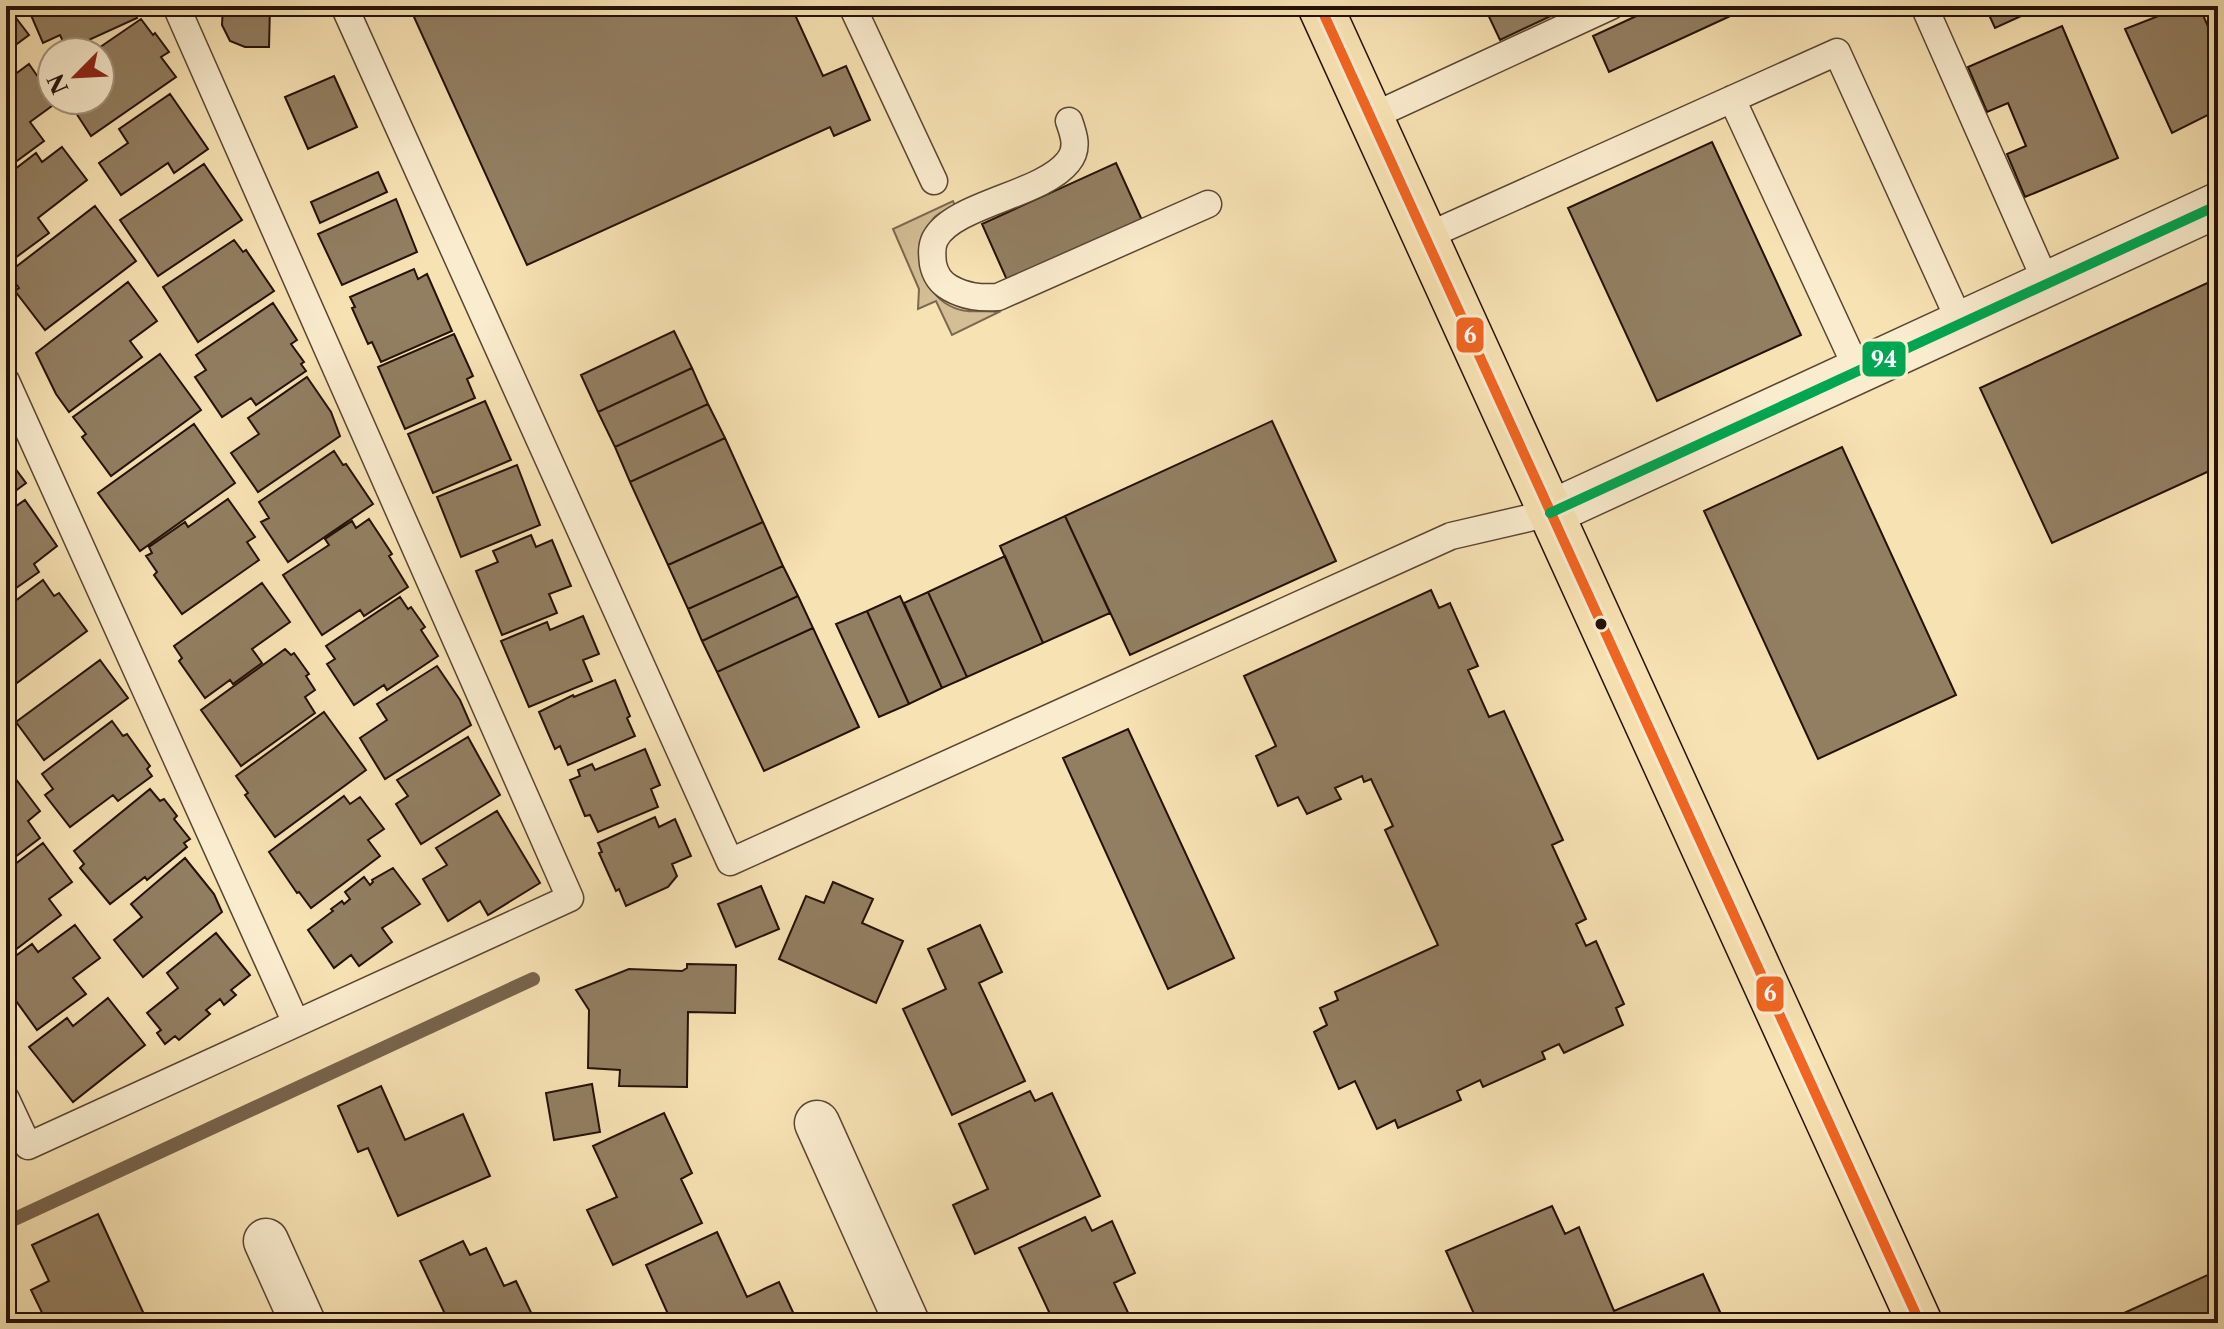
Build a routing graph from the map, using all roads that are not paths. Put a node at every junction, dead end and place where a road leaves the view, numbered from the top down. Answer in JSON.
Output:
{"nodes":[{"id":1,"x":176,"y":6,"type":"edge"},
{"id":2,"x":344,"y":6,"type":"edge"},
{"id":3,"x":852,"y":6,"type":"edge"},
{"id":4,"x":1611,"y":6,"type":"edge"},
{"id":5,"x":1924,"y":6,"type":"edge"},
{"id":6,"x":1328,"y":11,"type":"edge"},
{"id":7,"x":1732,"y":99,"type":"junction"},
{"id":8,"x":1371,"y":117,"type":"junction"},
{"id":9,"x":1069,"y":121,"type":"dead end"},
{"id":10,"x":934,"y":181,"type":"dead end"},
{"id":11,"x":1208,"y":204,"type":"dead end"},
{"id":12,"x":2218,"y":205,"type":"edge"},
{"id":13,"x":1425,"y":237,"type":"junction"},
{"id":14,"x":2047,"y":284,"type":"junction"},
{"id":15,"x":1961,"y":324,"type":"junction"},
{"id":16,"x":1858,"y":371,"type":"junction"},
{"id":17,"x":6,"y":381,"type":"edge"},
{"id":18,"x":1550,"y":513,"type":"junction"},
{"id":19,"x":296,"y":1023,"type":"junction"},
{"id":20,"x":6,"y":1099,"type":"edge"},
{"id":21,"x":817,"y":1123,"type":"dead end"},
{"id":22,"x":266,"y":1241,"type":"dead end"},
{"id":23,"x":303,"y":1323,"type":"edge"},
{"id":24,"x":907,"y":1323,"type":"edge"},
{"id":25,"x":1920,"y":1323,"type":"edge"}],
"edges":[{"from":1,"to":19,"type":"lane"},
{"from":2,"to":18,"type":"lane"},
{"from":3,"to":10,"type":"lane"},
{"from":4,"to":8,"type":"lane"},
{"from":5,"to":14,"type":"lane"},
{"from":6,"to":8,"type":"main road"},
{"from":7,"to":13,"type":"lane"},
{"from":7,"to":15,"type":"lane"},
{"from":7,"to":16,"type":"lane"},
{"from":8,"to":13,"type":"main road"},
{"from":9,"to":11,"type":"lane"},
{"from":12,"to":14,"type":"street"},
{"from":13,"to":18,"type":"main road"},
{"from":14,"to":15,"type":"street"},
{"from":15,"to":16,"type":"street"},
{"from":16,"to":18,"type":"street"},
{"from":17,"to":19,"type":"lane"},
{"from":18,"to":25,"type":"main road"},
{"from":19,"to":20,"type":"lane"},
{"from":21,"to":24,"type":"street"},
{"from":22,"to":23,"type":"street"}]}
